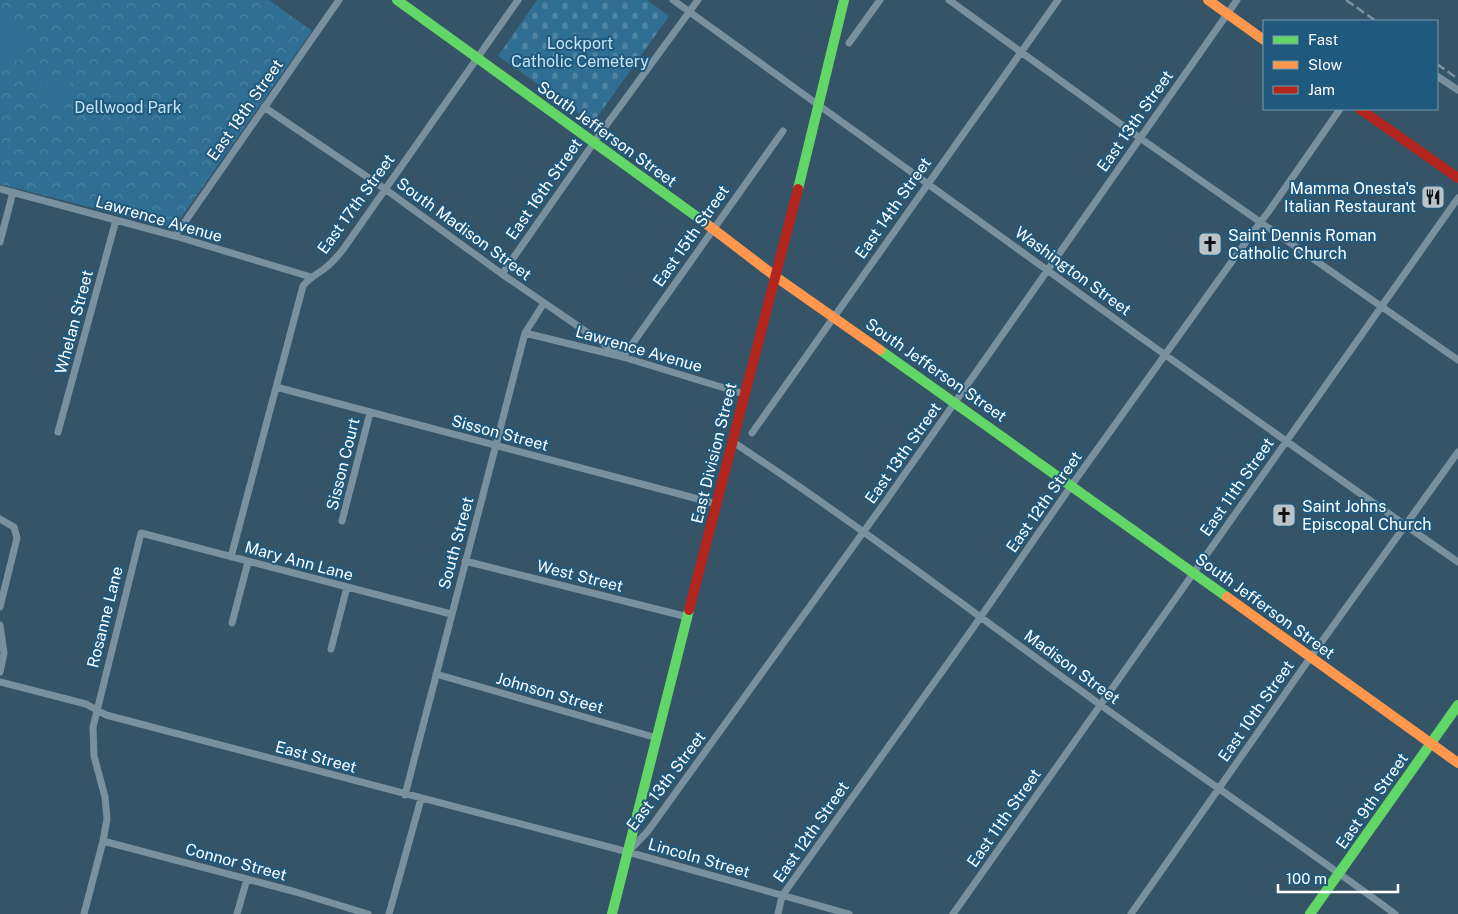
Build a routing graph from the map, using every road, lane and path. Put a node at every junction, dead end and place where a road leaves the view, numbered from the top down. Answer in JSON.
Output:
{"nodes":[{"id":1,"x":339,"y":0,"type":"edge"},
{"id":2,"x":397,"y":0,"type":"edge"},
{"id":3,"x":518,"y":0,"type":"edge"},
{"id":4,"x":673,"y":0,"type":"edge"},
{"id":5,"x":698,"y":0,"type":"edge"},
{"id":6,"x":844,"y":0,"type":"edge"},
{"id":7,"x":880,"y":0,"type":"edge"},
{"id":8,"x":949,"y":0,"type":"edge"},
{"id":9,"x":1058,"y":0,"type":"edge"},
{"id":10,"x":1208,"y":0,"type":"edge"},
{"id":11,"x":1237,"y":0,"type":"edge"},
{"id":12,"x":689,"y":12,"type":"junction"},
{"id":13,"x":1227,"y":13,"type":"junction"},
{"id":14,"x":1263,"y":39,"type":"edge"},
{"id":15,"x":849,"y":43,"type":"dead end"},
{"id":16,"x":1020,"y":52,"type":"junction"},
{"id":17,"x":476,"y":58,"type":"junction"},
{"id":18,"x":1438,"y":77,"type":"edge"},
{"id":19,"x":1458,"y":90,"type":"edge"},
{"id":20,"x":819,"y":105,"type":"junction"},
{"id":21,"x":264,"y":107,"type":"junction"},
{"id":22,"x":1339,"y":110,"type":"edge"},
{"id":23,"x":1361,"y":110,"type":"edge"},
{"id":24,"x":783,"y":131,"type":"dead end"},
{"id":25,"x":1140,"y":138,"type":"junction"},
{"id":26,"x":594,"y":142,"type":"junction"},
{"id":27,"x":1458,"y":178,"type":"edge"},
{"id":28,"x":927,"y":184,"type":"junction"},
{"id":29,"x":0,"y":189,"type":"edge"},
{"id":30,"x":385,"y":189,"type":"junction"},
{"id":31,"x":13,"y":192,"type":"junction"},
{"id":32,"x":1458,"y":198,"type":"edge"},
{"id":33,"x":116,"y":220,"type":"junction"},
{"id":34,"x":1260,"y":222,"type":"junction"},
{"id":35,"x":712,"y":228,"type":"junction"},
{"id":36,"x":175,"y":236,"type":"junction"},
{"id":37,"x":0,"y":242,"type":"edge"},
{"id":38,"x":1048,"y":270,"type":"junction"},
{"id":39,"x":502,"y":274,"type":"junction"},
{"id":40,"x":311,"y":276,"type":"junction"},
{"id":41,"x":776,"y":277,"type":"junction"},
{"id":42,"x":544,"y":303,"type":"junction"},
{"id":43,"x":1382,"y":306,"type":"junction"},
{"id":44,"x":833,"y":316,"type":"junction"},
{"id":45,"x":525,"y":333,"type":"junction"},
{"id":46,"x":1166,"y":355,"type":"junction"},
{"id":47,"x":622,"y":357,"type":"junction"},
{"id":48,"x":1458,"y":360,"type":"edge"},
{"id":49,"x":276,"y":387,"type":"junction"},
{"id":50,"x":744,"y":394,"type":"junction"},
{"id":51,"x":956,"y":402,"type":"junction"},
{"id":52,"x":370,"y":413,"type":"junction"},
{"id":53,"x":58,"y":432,"type":"dead end"},
{"id":54,"x":752,"y":433,"type":"dead end"},
{"id":55,"x":733,"y":442,"type":"junction"},
{"id":56,"x":1286,"y":442,"type":"junction"},
{"id":57,"x":496,"y":446,"type":"junction"},
{"id":58,"x":1458,"y":452,"type":"edge"},
{"id":59,"x":1071,"y":486,"type":"junction"},
{"id":60,"x":717,"y":504,"type":"junction"},
{"id":61,"x":0,"y":519,"type":"edge"},
{"id":62,"x":342,"y":521,"type":"dead end"},
{"id":63,"x":1405,"y":525,"type":"junction"},
{"id":64,"x":864,"y":532,"type":"junction"},
{"id":65,"x":141,"y":533,"type":"joint"},
{"id":66,"x":231,"y":557,"type":"junction"},
{"id":67,"x":466,"y":561,"type":"junction"},
{"id":68,"x":248,"y":562,"type":"junction"},
{"id":69,"x":1458,"y":562,"type":"edge"},
{"id":70,"x":1193,"y":573,"type":"junction"},
{"id":71,"x":346,"y":587,"type":"junction"},
{"id":72,"x":0,"y":607,"type":"edge"},
{"id":73,"x":451,"y":614,"type":"junction"},
{"id":74,"x":981,"y":616,"type":"junction"},
{"id":75,"x":688,"y":617,"type":"junction"},
{"id":76,"x":232,"y":623,"type":"dead end"},
{"id":77,"x":0,"y":625,"type":"edge"},
{"id":78,"x":331,"y":649,"type":"dead end"},
{"id":79,"x":1310,"y":658,"type":"junction"},
{"id":80,"x":0,"y":672,"type":"edge"},
{"id":81,"x":436,"y":674,"type":"junction"},
{"id":82,"x":0,"y":682,"type":"edge"},
{"id":83,"x":1100,"y":705,"type":"junction"},
{"id":84,"x":1458,"y":705,"type":"edge"},
{"id":85,"x":97,"y":709,"type":"junction"},
{"id":86,"x":657,"y":738,"type":"junction"},
{"id":87,"x":1431,"y":744,"type":"junction"},
{"id":88,"x":1458,"y":763,"type":"edge"},
{"id":89,"x":1218,"y":789,"type":"junction"},
{"id":90,"x":405,"y":794,"type":"junction"},
{"id":91,"x":421,"y":799,"type":"junction"},
{"id":92,"x":103,"y":841,"type":"junction"},
{"id":93,"x":628,"y":852,"type":"junction"},
{"id":94,"x":1340,"y":873,"type":"junction"},
{"id":95,"x":247,"y":879,"type":"junction"},
{"id":96,"x":782,"y":896,"type":"junction"},
{"id":97,"x":363,"y":913,"type":"edge"},
{"id":98,"x":84,"y":914,"type":"edge"},
{"id":99,"x":238,"y":914,"type":"edge"},
{"id":100,"x":389,"y":914,"type":"edge"},
{"id":101,"x":612,"y":914,"type":"edge"},
{"id":102,"x":778,"y":914,"type":"edge"},
{"id":103,"x":849,"y":914,"type":"edge"},
{"id":104,"x":953,"y":914,"type":"edge"},
{"id":105,"x":1131,"y":914,"type":"edge"},
{"id":106,"x":1310,"y":914,"type":"edge"},
{"id":107,"x":1395,"y":914,"type":"edge"}],
"edges":[{"from":1,"to":21,"type":"street","name":"East 18th Street"},
{"from":2,"to":17,"type":"street","name":"South Jefferson Street"},
{"from":3,"to":17,"type":"street","name":"East 17th Street"},
{"from":4,"to":12,"type":"street","name":"Washington Street"},
{"from":5,"to":12,"type":"street","name":"East 16th Street"},
{"from":6,"to":20,"type":"street","name":"East Division Street"},
{"from":7,"to":15,"type":"street"},
{"from":8,"to":16,"type":"street"},
{"from":9,"to":16,"type":"street","name":"East 14th Street"},
{"from":10,"to":13,"type":"street"},
{"from":11,"to":13,"type":"street","name":"East 13th Street"},
{"from":12,"to":20,"type":"street","name":"Washington Street"},
{"from":12,"to":26,"type":"street","name":"East 16th Street"},
{"from":13,"to":14,"type":"street"},
{"from":13,"to":25,"type":"street","name":"East 13th Street"},
{"from":16,"to":25,"type":"street"},
{"from":16,"to":28,"type":"street","name":"East 14th Street"},
{"from":17,"to":26,"type":"street","name":"South Jefferson Street"},
{"from":17,"to":30,"type":"street","name":"East 17th Street"},
{"from":18,"to":19,"type":"street"},
{"from":20,"to":28,"type":"street","name":"Washington Street"},
{"from":20,"to":41,"type":"street","name":"East Division Street"},
{"from":21,"to":30,"type":"street","name":"South Madison Street"},
{"from":21,"to":36,"type":"street","name":"East 18th Street"},
{"from":22,"to":34,"type":"street","name":"East 12th Street"},
{"from":23,"to":27,"type":"street"},
{"from":24,"to":35,"type":"street","name":"East 15th Street"},
{"from":25,"to":34,"type":"street"},
{"from":25,"to":38,"type":"street","name":"East 13th Street"},
{"from":26,"to":35,"type":"street","name":"South Jefferson Street"},
{"from":26,"to":39,"type":"street","name":"East 16th Street"},
{"from":28,"to":38,"type":"street","name":"Washington Street"},
{"from":28,"to":44,"type":"street","name":"East 14th Street"},
{"from":29,"to":31,"type":"street","name":"Lawrence Avenue"},
{"from":30,"to":39,"type":"street","name":"South Madison Street"},
{"from":30,"to":40,"type":"street","name":"East 17th Street"},
{"from":31,"to":33,"type":"street","name":"Lawrence Avenue"},
{"from":31,"to":37,"type":"street"},
{"from":32,"to":43,"type":"street","name":"East 11th Street"},
{"from":33,"to":36,"type":"street","name":"Lawrence Avenue"},
{"from":33,"to":53,"type":"street","name":"Whelan Street"},
{"from":34,"to":43,"type":"street"},
{"from":34,"to":46,"type":"street","name":"East 12th Street"},
{"from":35,"to":41,"type":"street","name":"South Jefferson Street"},
{"from":35,"to":47,"type":"street","name":"East 15th Street"},
{"from":36,"to":40,"type":"street","name":"Lawrence Avenue"},
{"from":38,"to":46,"type":"street","name":"Washington Street"},
{"from":38,"to":51,"type":"street","name":"East 13th Street"},
{"from":39,"to":42,"type":"street","name":"South Madison Street"},
{"from":40,"to":49,"type":"street","name":"East 17th Street"},
{"from":41,"to":44,"type":"street","name":"South Jefferson Street"},
{"from":41,"to":50,"type":"street","name":"East Division Street"},
{"from":42,"to":45,"type":"street","name":"South Street"},
{"from":42,"to":47,"type":"street","name":"South Madison Street"},
{"from":43,"to":48,"type":"street"},
{"from":43,"to":56,"type":"street","name":"East 11th Street"},
{"from":44,"to":51,"type":"street","name":"South Jefferson Street"},
{"from":44,"to":54,"type":"street","name":"East 14th Street"},
{"from":45,"to":47,"type":"street","name":"Lawrence Avenue"},
{"from":45,"to":57,"type":"street","name":"South Street"},
{"from":46,"to":56,"type":"street","name":"Washington Street"},
{"from":46,"to":59,"type":"street","name":"East 12th Street"},
{"from":47,"to":50,"type":"street","name":"Lawrence Avenue"},
{"from":49,"to":52,"type":"street","name":"Sisson Street"},
{"from":49,"to":66,"type":"street","name":"East 17th Street"},
{"from":50,"to":55,"type":"street","name":"East Division Street"},
{"from":51,"to":59,"type":"street","name":"South Jefferson Street"},
{"from":51,"to":64,"type":"street","name":"East 13th Street"},
{"from":52,"to":57,"type":"street","name":"Sisson Street"},
{"from":52,"to":62,"type":"street","name":"Sisson Court"},
{"from":55,"to":60,"type":"street","name":"East Division Street"},
{"from":55,"to":64,"type":"street","name":"Madison Street"},
{"from":56,"to":63,"type":"street","name":"Washington Street"},
{"from":56,"to":70,"type":"street","name":"East 11th Street"},
{"from":57,"to":60,"type":"street","name":"Sisson Street"},
{"from":57,"to":67,"type":"street","name":"South Street"},
{"from":58,"to":63,"type":"street","name":"East 10th Street"},
{"from":59,"to":70,"type":"street","name":"South Jefferson Street"},
{"from":59,"to":74,"type":"street","name":"East 12th Street"},
{"from":60,"to":75,"type":"street","name":"East Division Street"},
{"from":61,"to":72,"type":"street"},
{"from":63,"to":69,"type":"street","name":"Washington Street"},
{"from":63,"to":79,"type":"street","name":"East 10th Street"},
{"from":64,"to":74,"type":"street","name":"Madison Street"},
{"from":64,"to":93,"type":"street","name":"East 13th Street"},
{"from":65,"to":66,"type":"street","name":"Mary Ann Lane"},
{"from":65,"to":85,"type":"street","name":"Rosanne Lane"},
{"from":66,"to":68,"type":"street","name":"Mary Ann Lane"},
{"from":67,"to":73,"type":"street","name":"South Street"},
{"from":67,"to":75,"type":"street","name":"West Street"},
{"from":68,"to":71,"type":"street","name":"Mary Ann Lane"},
{"from":68,"to":76,"type":"street"},
{"from":70,"to":79,"type":"street","name":"South Jefferson Street"},
{"from":70,"to":83,"type":"street","name":"East 11th Street"},
{"from":71,"to":73,"type":"street","name":"Mary Ann Lane"},
{"from":71,"to":78,"type":"street"},
{"from":73,"to":81,"type":"street","name":"South Street"},
{"from":74,"to":83,"type":"street","name":"Madison Street"},
{"from":74,"to":96,"type":"street","name":"East 12th Street"},
{"from":75,"to":86,"type":"street","name":"East Division Street"},
{"from":77,"to":80,"type":"street"},
{"from":79,"to":87,"type":"street","name":"South Jefferson Street"},
{"from":79,"to":89,"type":"street","name":"East 10th Street"},
{"from":81,"to":86,"type":"street","name":"Johnson Street"},
{"from":81,"to":90,"type":"street","name":"South Street"},
{"from":82,"to":85,"type":"street","name":"East Street"},
{"from":83,"to":89,"type":"street","name":"Madison Street"},
{"from":83,"to":104,"type":"street","name":"East 11th Street"},
{"from":84,"to":87,"type":"street","name":"East 9th Street"},
{"from":85,"to":90,"type":"street","name":"East Street"},
{"from":85,"to":92,"type":"street","name":"Rosanne Lane"},
{"from":86,"to":93,"type":"street","name":"East Division Street"},
{"from":87,"to":88,"type":"street","name":"South Jefferson Street"},
{"from":87,"to":94,"type":"street","name":"East 9th Street"},
{"from":89,"to":94,"type":"street","name":"Madison Street"},
{"from":89,"to":105,"type":"street","name":"East 10th Street"},
{"from":90,"to":91,"type":"street","name":"East Street"},
{"from":91,"to":93,"type":"street","name":"East Street"},
{"from":91,"to":100,"type":"street"},
{"from":92,"to":95,"type":"street","name":"Connor Street"},
{"from":92,"to":98,"type":"street","name":"Rosanne Lane"},
{"from":93,"to":96,"type":"street","name":"Lincoln Street"},
{"from":93,"to":101,"type":"street","name":"East Division Street"},
{"from":94,"to":106,"type":"street","name":"East 9th Street"},
{"from":94,"to":107,"type":"street","name":"Madison Street"},
{"from":95,"to":97,"type":"street","name":"Connor Street"},
{"from":95,"to":99,"type":"street"},
{"from":96,"to":102,"type":"street","name":"East 12th Street"},
{"from":96,"to":103,"type":"street","name":"Lincoln Street"}]}
